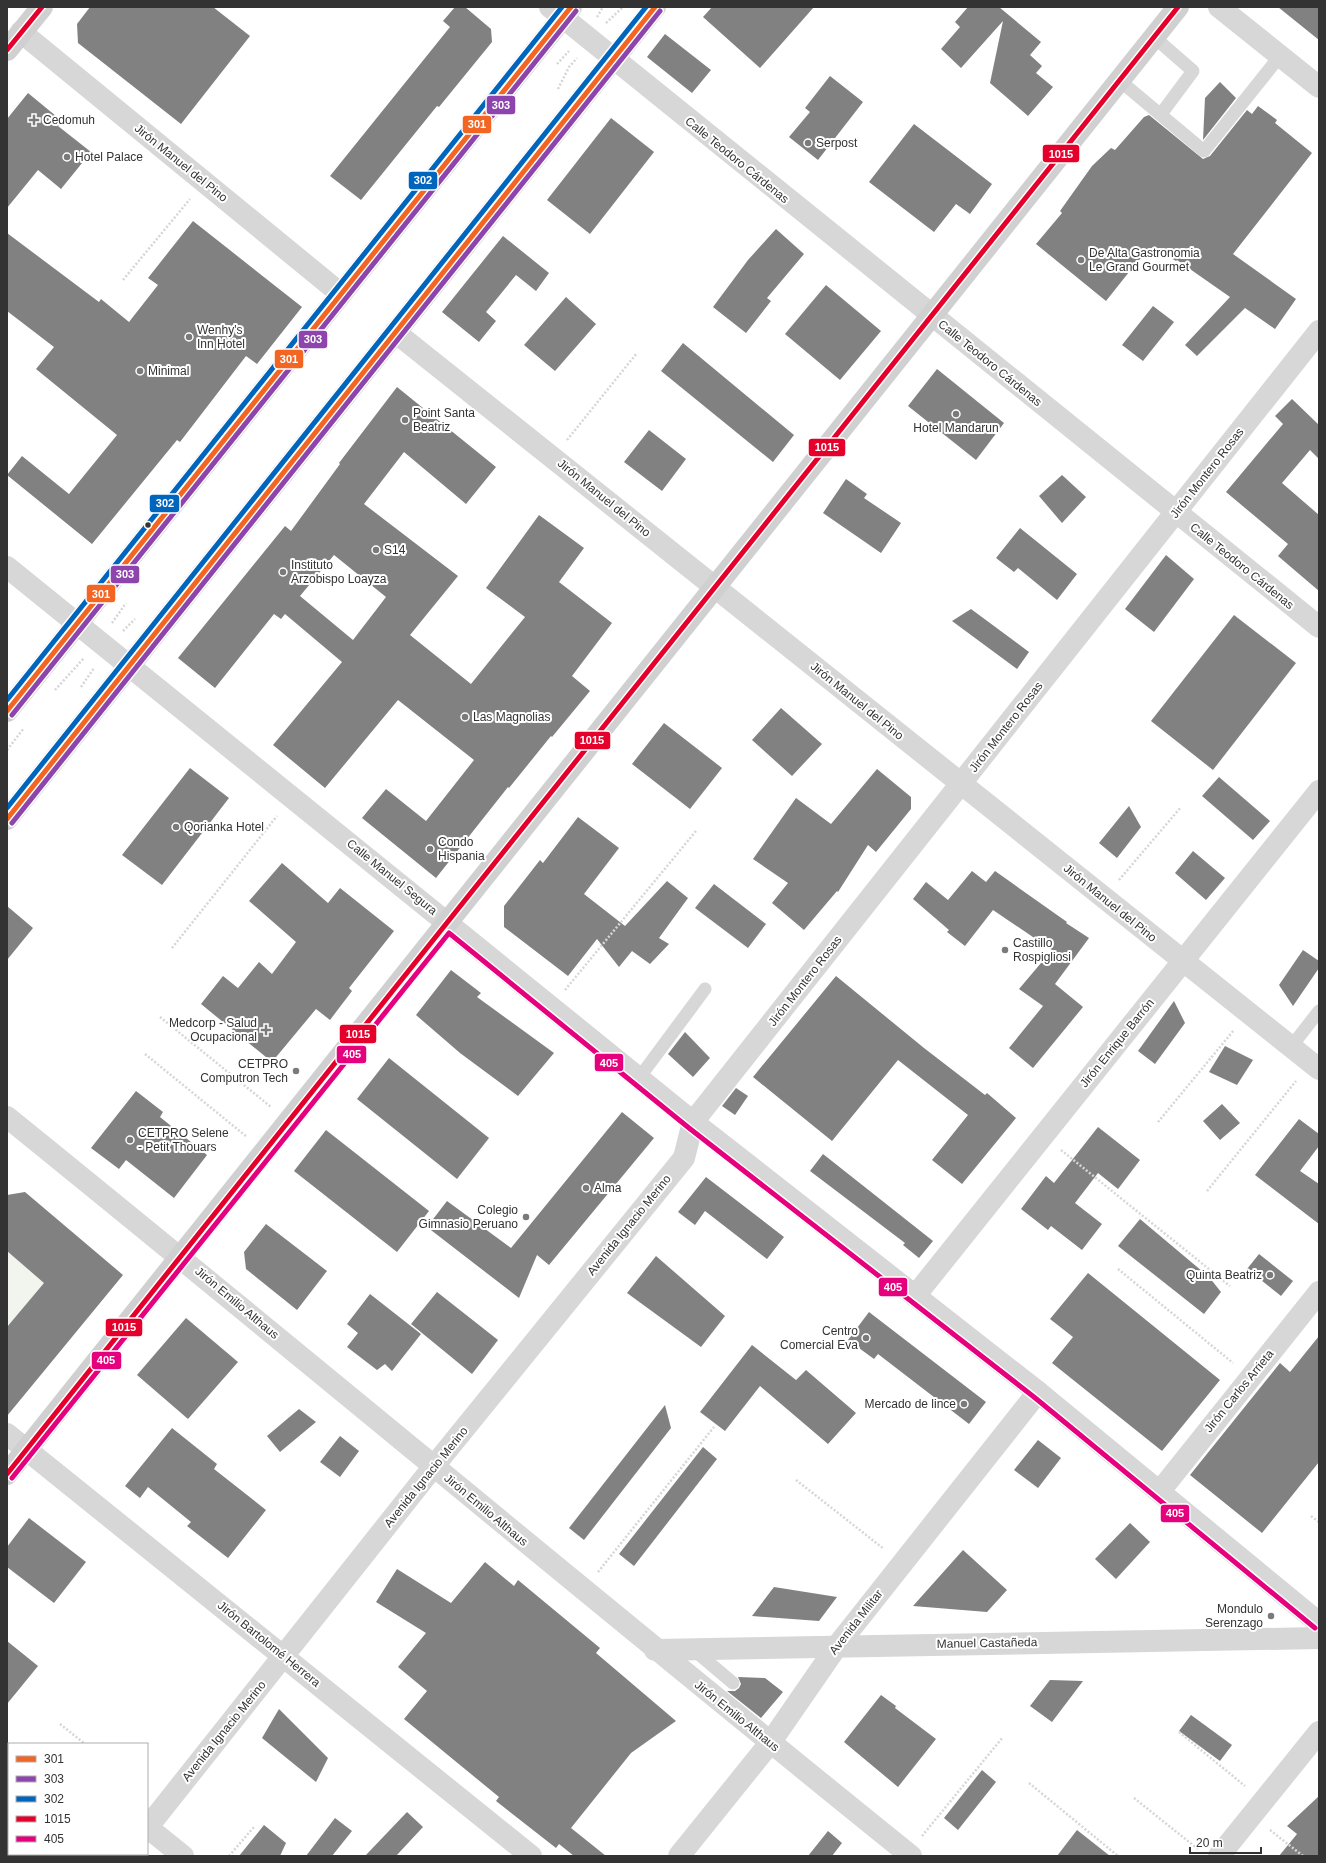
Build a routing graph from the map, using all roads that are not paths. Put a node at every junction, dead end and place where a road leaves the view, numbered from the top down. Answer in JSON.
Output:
{"nodes":[{"id":1,"x":42,"y":7,"type":"edge"},
{"id":2,"x":655,"y":7,"type":"edge"},
{"id":3,"x":1178,"y":7,"type":"edge"},
{"id":4,"x":1219,"y":7,"type":"edge"},
{"id":5,"x":561,"y":10,"type":"edge"},
{"id":6,"x":21,"y":32,"type":"junction"},
{"id":7,"x":1154,"y":37,"type":"junction"},
{"id":8,"x":7,"y":50,"type":"edge"},
{"id":9,"x":1280,"y":56,"type":"junction"},
{"id":10,"x":613,"y":60,"type":"junction"},
{"id":11,"x":1119,"y":80,"type":"junction"},
{"id":12,"x":1319,"y":87,"type":"edge"},
{"id":13,"x":1161,"y":114,"type":"junction"},
{"id":14,"x":341,"y":294,"type":"junction"},
{"id":15,"x":932,"y":316,"type":"junction"},
{"id":16,"x":1319,"y":331,"type":"edge"},
{"id":17,"x":396,"y":332,"type":"junction"},
{"id":18,"x":1176,"y":512,"type":"junction"},
{"id":19,"x":7,"y":567,"type":"edge"},
{"id":20,"x":715,"y":587,"type":"junction"},
{"id":21,"x":77,"y":624,"type":"junction"},
{"id":22,"x":1319,"y":627,"type":"edge"},
{"id":23,"x":129,"y":666,"type":"junction"},
{"id":24,"x":7,"y":711,"type":"edge"},
{"id":25,"x":961,"y":784,"type":"junction"},
{"id":26,"x":1319,"y":791,"type":"edge"},
{"id":27,"x":7,"y":819,"type":"edge"},
{"id":28,"x":448,"y":923,"type":"junction"},
{"id":29,"x":1183,"y":960,"type":"junction"},
{"id":30,"x":705,"y":989,"type":"dead end"},
{"id":31,"x":1319,"y":1011,"type":"edge"},
{"id":32,"x":1291,"y":1047,"type":"junction"},
{"id":33,"x":1315,"y":1066,"type":"edge"},
{"id":34,"x":639,"y":1078,"type":"junction"},
{"id":35,"x":7,"y":1117,"type":"edge"},
{"id":36,"x":693,"y":1122,"type":"junction"},
{"id":37,"x":180,"y":1257,"type":"junction"},
{"id":38,"x":1319,"y":1292,"type":"edge"},
{"id":39,"x":915,"y":1296,"type":"junction"},
{"id":40,"x":1038,"y":1392,"type":"junction"},
{"id":41,"x":7,"y":1434,"type":"edge"},
{"id":42,"x":27,"y":1450,"type":"junction"},
{"id":43,"x":434,"y":1466,"type":"junction"},
{"id":44,"x":7,"y":1474,"type":"edge"},
{"id":45,"x":1160,"y":1491,"type":"junction"},
{"id":46,"x":1319,"y":1623,"type":"edge"},
{"id":47,"x":1319,"y":1638,"type":"edge"},
{"id":48,"x":837,"y":1646,"type":"junction"},
{"id":49,"x":655,"y":1650,"type":"junction"},
{"id":50,"x":694,"y":1650,"type":"junction"},
{"id":51,"x":284,"y":1656,"type":"junction"},
{"id":52,"x":733,"y":1683,"type":"dead end"},
{"id":53,"x":1319,"y":1732,"type":"edge"},
{"id":54,"x":770,"y":1743,"type":"junction"},
{"id":55,"x":148,"y":1827,"type":"edge"},
{"id":56,"x":148,"y":1829,"type":"edge"},
{"id":57,"x":1210,"y":1854,"type":"edge"},
{"id":58,"x":910,"y":1855,"type":"edge"},
{"id":59,"x":183,"y":1856,"type":"edge"},
{"id":60,"x":531,"y":1856,"type":"edge"},
{"id":61,"x":679,"y":1856,"type":"edge"}],
"edges":[{"from":1,"to":6,"type":"main road"},
{"from":2,"to":10,"type":"main road"},
{"from":3,"to":7,"type":"main road"},
{"from":4,"to":9,"type":"street"},
{"from":5,"to":10,"type":"street","name":"Calle Teodoro Cárdenas"},
{"from":5,"to":14,"type":"main road"},
{"from":6,"to":8,"type":"main road"},
{"from":6,"to":14,"type":"street","name":"Jirón Manuel del Pino"},
{"from":7,"to":11,"type":"main road"},
{"from":7,"to":13,"type":"lane"},
{"from":9,"to":12,"type":"street"},
{"from":9,"to":13,"type":"lane"},
{"from":10,"to":15,"type":"street","name":"Calle Teodoro Cárdenas"},
{"from":10,"to":17,"type":"main road"},
{"from":11,"to":13,"type":"lane"},
{"from":11,"to":15,"type":"main road"},
{"from":14,"to":21,"type":"main road"},
{"from":15,"to":18,"type":"street","name":"Calle Teodoro Cárdenas"},
{"from":15,"to":20,"type":"main road"},
{"from":16,"to":18,"type":"street","name":"Jirón Montero Rosas"},
{"from":17,"to":20,"type":"street","name":"Jirón Manuel del Pino"},
{"from":17,"to":23,"type":"main road"},
{"from":18,"to":22,"type":"street","name":"Calle Teodoro Cárdenas"},
{"from":18,"to":25,"type":"street","name":"Jirón Montero Rosas"},
{"from":19,"to":21,"type":"street","name":"Calle Manuel Segura"},
{"from":20,"to":25,"type":"street","name":"Jirón Manuel del Pino"},
{"from":20,"to":28,"type":"main road"},
{"from":21,"to":23,"type":"street","name":"Calle Manuel Segura"},
{"from":21,"to":24,"type":"main road"},
{"from":23,"to":27,"type":"main road"},
{"from":23,"to":28,"type":"street","name":"Calle Manuel Segura"},
{"from":25,"to":29,"type":"street","name":"Jirón Manuel del Pino"},
{"from":25,"to":36,"type":"street","name":"Jirón Montero Rosas"},
{"from":26,"to":29,"type":"street","name":"Jirón Enrique Barrón"},
{"from":28,"to":34,"type":"street","name":"Calle Manuel Segura"},
{"from":28,"to":37,"type":"main road"},
{"from":29,"to":32,"type":"street","name":"Jirón Manuel del Pino"},
{"from":29,"to":39,"type":"street","name":"Jirón Enrique Barrón"},
{"from":30,"to":34,"type":"lane"},
{"from":31,"to":32,"type":"lane"},
{"from":32,"to":33,"type":"street","name":"Jirón Manuel del Pino"},
{"from":34,"to":36,"type":"street","name":"Calle Manuel Segura"},
{"from":35,"to":37,"type":"street","name":"Jirón Emilio Althaus"},
{"from":36,"to":39,"type":"street","name":"Calle Manuel Segura"},
{"from":36,"to":43,"type":"street","name":"Avenida Ignacio Merino"},
{"from":37,"to":42,"type":"main road"},
{"from":37,"to":43,"type":"street","name":"Jirón Emilio Althaus"},
{"from":38,"to":45,"type":"street","name":"Jirón Carlos Arrieta"},
{"from":39,"to":40,"type":"street","name":"Calle Manuel Segura"},
{"from":40,"to":45,"type":"street","name":"Calle Manuel Segura"},
{"from":40,"to":48,"type":"street","name":"Avenida Militar"},
{"from":41,"to":42,"type":"street","name":"Jirón Bartolomé Herrera"},
{"from":42,"to":44,"type":"main road"},
{"from":42,"to":51,"type":"street","name":"Jirón Bartolomé Herrera"},
{"from":43,"to":49,"type":"street","name":"Jirón Emilio Althaus"},
{"from":43,"to":51,"type":"street","name":"Avenida Ignacio Merino"},
{"from":45,"to":46,"type":"street","name":"Calle Manuel Segura"},
{"from":47,"to":48,"type":"street","name":"Manuel Castañeda"},
{"from":48,"to":50,"type":"street","name":"Manuel Castañeda"},
{"from":48,"to":54,"type":"street","name":"Avenida Militar"},
{"from":49,"to":50,"type":"street","name":"Manuel Castañeda"},
{"from":49,"to":54,"type":"street","name":"Jirón Emilio Althaus"},
{"from":50,"to":52,"type":"lane"},
{"from":51,"to":55,"type":"street","name":"Avenida Ignacio Merino"},
{"from":51,"to":60,"type":"street","name":"Jirón Bartolomé Herrera"},
{"from":53,"to":57,"type":"street"},
{"from":54,"to":58,"type":"street","name":"Jirón Emilio Althaus"},
{"from":54,"to":61,"type":"street","name":"Avenida Militar"},
{"from":56,"to":59,"type":"street"}]}
